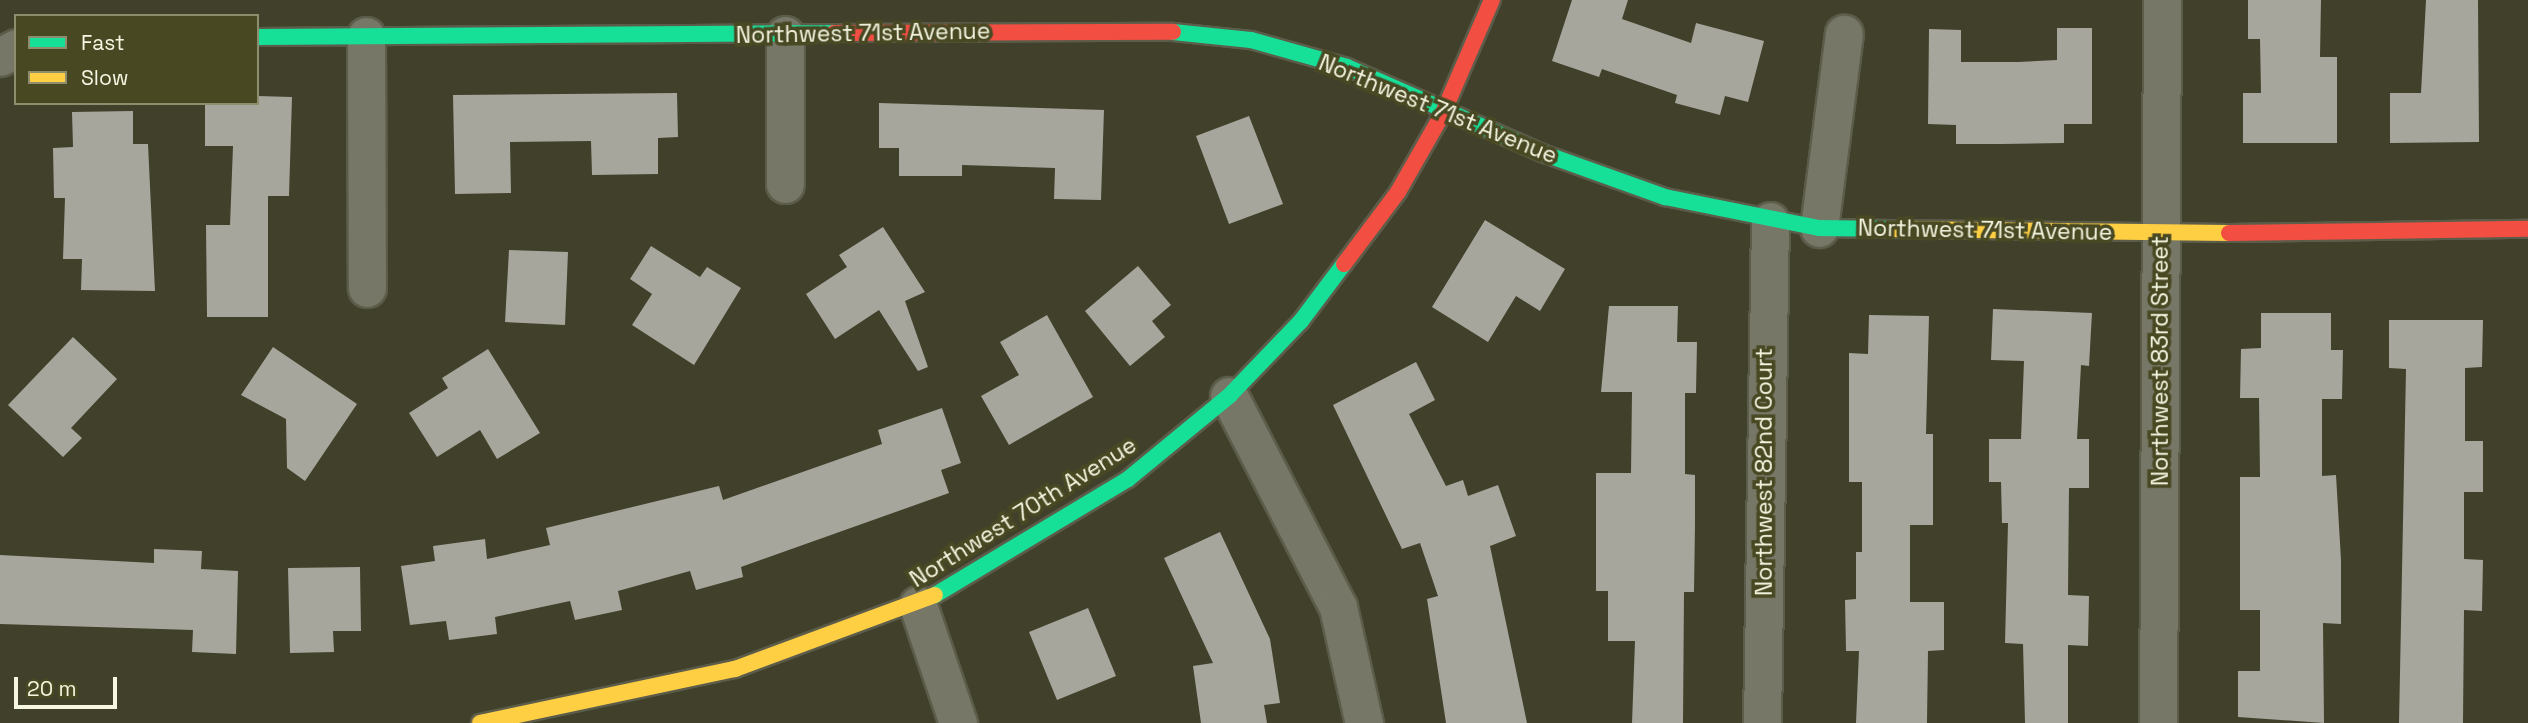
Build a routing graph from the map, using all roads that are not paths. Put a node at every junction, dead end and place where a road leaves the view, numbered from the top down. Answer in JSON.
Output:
{"nodes":[{"id":1,"x":1492,"y":0,"type":"edge"},
{"id":2,"x":2162,"y":0,"type":"edge"},
{"id":3,"x":1844,"y":34,"type":"dead end"},
{"id":4,"x":785,"y":35,"type":"junction"},
{"id":5,"x":366,"y":36,"type":"junction"},
{"id":6,"x":259,"y":37,"type":"edge"},
{"id":7,"x":1443,"y":113,"type":"junction"},
{"id":8,"x":785,"y":184,"type":"dead end"},
{"id":9,"x":1770,"y":221,"type":"junction"},
{"id":10,"x":1819,"y":228,"type":"junction"},
{"id":11,"x":2528,"y":229,"type":"edge"},
{"id":12,"x":2161,"y":233,"type":"junction"},
{"id":13,"x":367,"y":288,"type":"dead end"},
{"id":14,"x":1229,"y":396,"type":"junction"},
{"id":15,"x":918,"y":605,"type":"junction"},
{"id":16,"x":583,"y":713,"type":"edge"},
{"id":17,"x":480,"y":723,"type":"edge"},
{"id":18,"x":958,"y":723,"type":"edge"},
{"id":19,"x":1364,"y":723,"type":"edge"},
{"id":20,"x":1762,"y":723,"type":"edge"},
{"id":21,"x":2158,"y":723,"type":"edge"}],
"edges":[{"from":1,"to":7,"type":"street","name":"Northwest 70th Avenue"},
{"from":2,"to":12,"type":"street","name":"Northwest 83rd Street"},
{"from":3,"to":10,"type":"street"},
{"from":4,"to":5,"type":"street","name":"Northwest 71st Avenue"},
{"from":4,"to":7,"type":"street","name":"Northwest 71st Avenue"},
{"from":4,"to":8,"type":"street"},
{"from":5,"to":6,"type":"street","name":"Northwest 71st Avenue"},
{"from":5,"to":13,"type":"street"},
{"from":7,"to":9,"type":"street","name":"Northwest 71st Avenue"},
{"from":7,"to":14,"type":"street","name":"Northwest 70th Avenue"},
{"from":9,"to":10,"type":"street","name":"Northwest 71st Avenue"},
{"from":9,"to":20,"type":"street","name":"Northwest 82nd Court"},
{"from":10,"to":12,"type":"street","name":"Northwest 71st Avenue"},
{"from":11,"to":12,"type":"street","name":"Northwest 71st Avenue"},
{"from":12,"to":21,"type":"street","name":"Northwest 83rd Street"},
{"from":14,"to":15,"type":"street","name":"Northwest 70th Avenue"},
{"from":14,"to":19,"type":"street"},
{"from":15,"to":16,"type":"street","name":"Northwest 70th Avenue"},
{"from":15,"to":18,"type":"street"},
{"from":16,"to":17,"type":"street","name":"Northwest 70th Avenue"}]}
